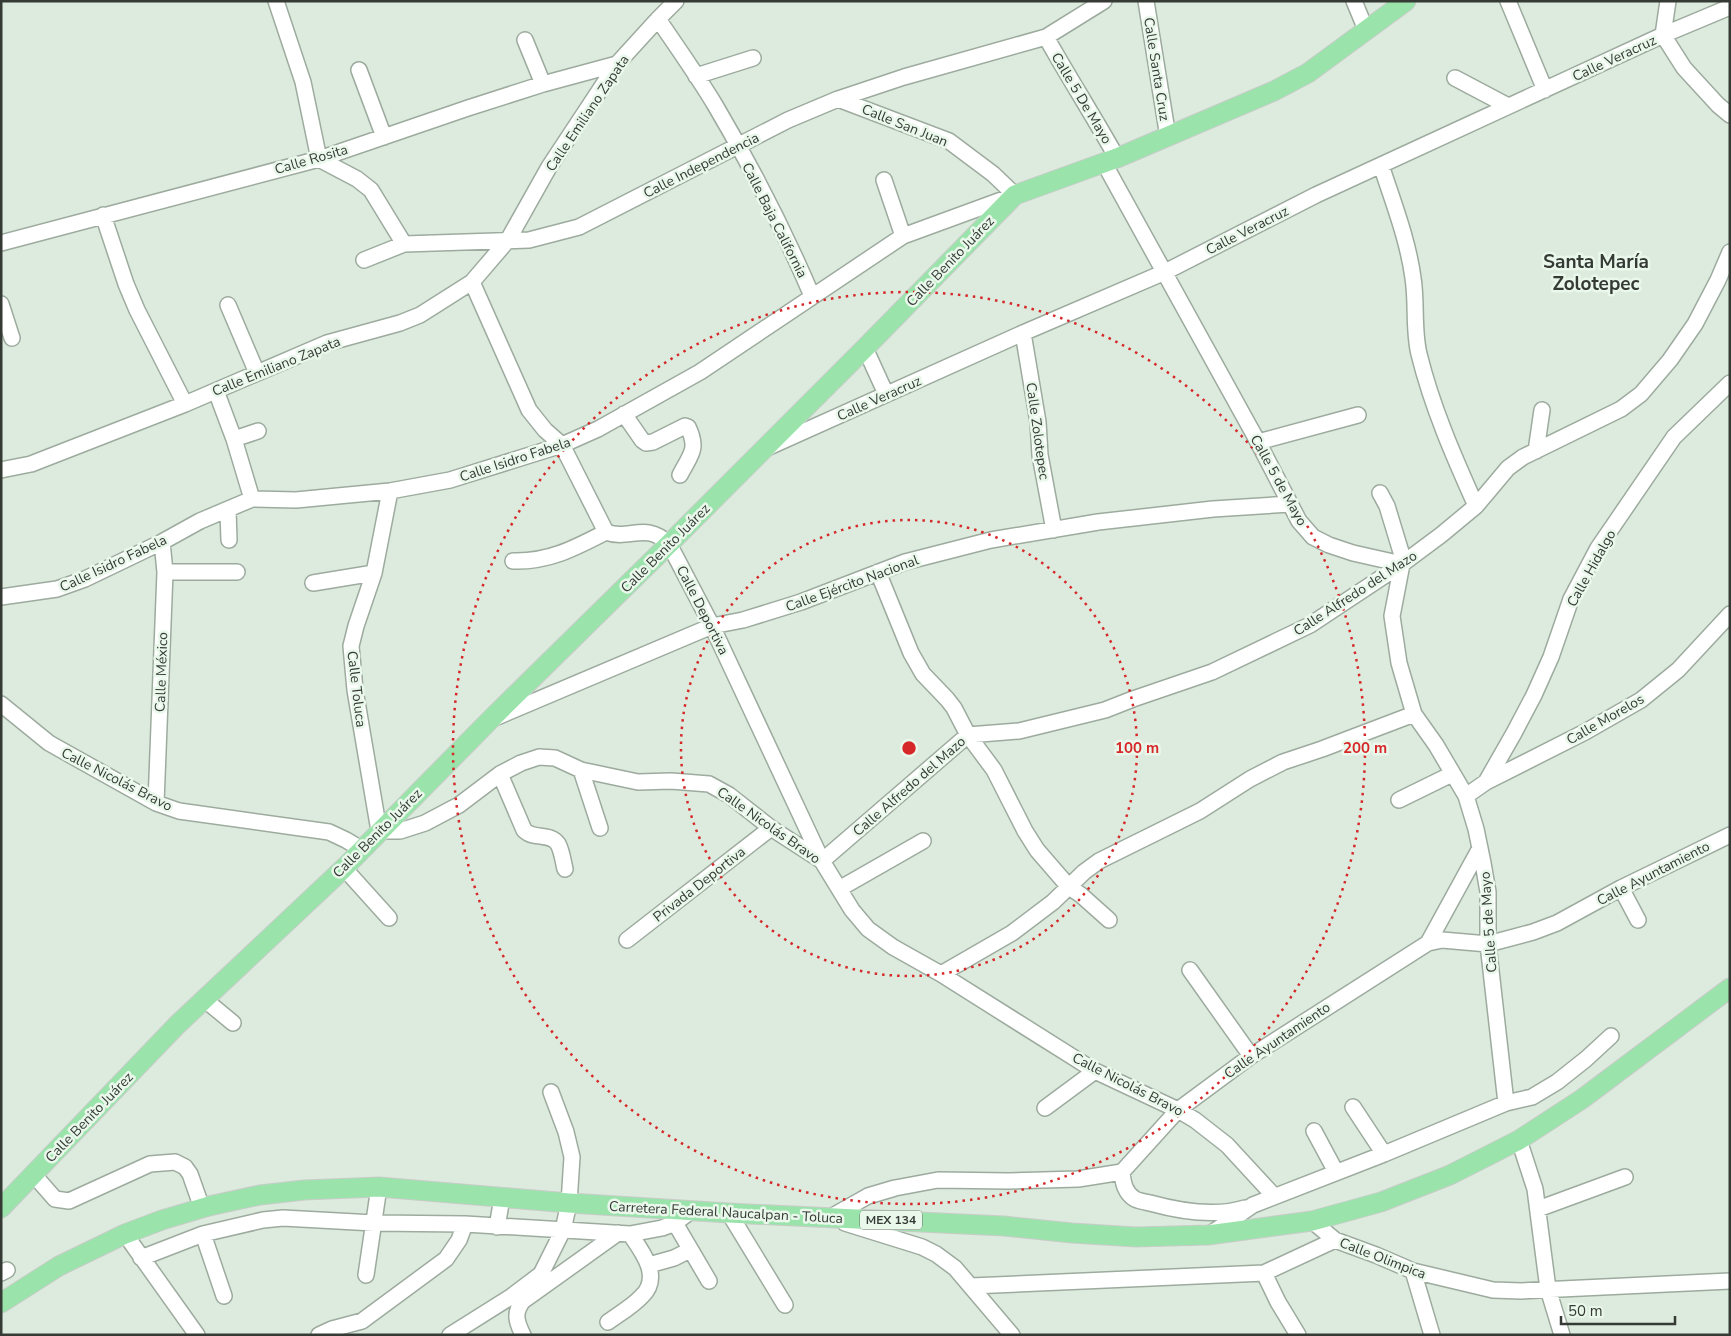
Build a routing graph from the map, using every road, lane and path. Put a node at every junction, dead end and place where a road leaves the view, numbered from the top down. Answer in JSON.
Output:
{"nodes":[{"id":1,"x":276,"y":1,"type":"edge"},
{"id":2,"x":676,"y":1,"type":"edge"},
{"id":3,"x":1146,"y":1,"type":"edge"},
{"id":4,"x":1354,"y":1,"type":"edge"},
{"id":5,"x":1406,"y":1,"type":"edge"},
{"id":6,"x":1508,"y":1,"type":"edge"},
{"id":7,"x":1668,"y":1,"type":"edge"},
{"id":8,"x":1098,"y":3,"type":"edge"},
{"id":9,"x":1730,"y":6,"type":"edge"},
{"id":10,"x":658,"y":18,"type":"junction"},
{"id":11,"x":1366,"y":30,"type":"junction"},
{"id":12,"x":1663,"y":35,"type":"junction"},
{"id":13,"x":1046,"y":37,"type":"junction"},
{"id":14,"x":525,"y":40,"type":"dead end"},
{"id":15,"x":753,"y":58,"type":"dead end"},
{"id":16,"x":617,"y":64,"type":"junction"},
{"id":17,"x":359,"y":70,"type":"dead end"},
{"id":18,"x":696,"y":76,"type":"junction"},
{"id":19,"x":1455,"y":78,"type":"dead end"},
{"id":20,"x":543,"y":84,"type":"junction"},
{"id":21,"x":1545,"y":90,"type":"junction"},
{"id":22,"x":838,"y":99,"type":"junction"},
{"id":23,"x":1508,"y":106,"type":"junction"},
{"id":24,"x":1730,"y":115,"type":"edge"},
{"id":25,"x":384,"y":136,"type":"junction"},
{"id":26,"x":1168,"y":137,"type":"junction"},
{"id":27,"x":738,"y":146,"type":"junction"},
{"id":28,"x":319,"y":159,"type":"junction"},
{"id":29,"x":1110,"y":161,"type":"junction"},
{"id":30,"x":1381,"y":165,"type":"junction"},
{"id":31,"x":884,"y":180,"type":"dead end"},
{"id":32,"x":1015,"y":195,"type":"junction"},
{"id":33,"x":103,"y":215,"type":"junction"},
{"id":34,"x":903,"y":236,"type":"junction"},
{"id":35,"x":508,"y":240,"type":"junction"},
{"id":36,"x":1,"y":243,"type":"edge"},
{"id":37,"x":404,"y":244,"type":"junction"},
{"id":38,"x":1730,"y":252,"type":"edge"},
{"id":39,"x":364,"y":260,"type":"dead end"},
{"id":40,"x":1165,"y":272,"type":"junction"},
{"id":41,"x":472,"y":282,"type":"junction"},
{"id":42,"x":812,"y":296,"type":"junction"},
{"id":43,"x":1,"y":304,"type":"edge"},
{"id":44,"x":228,"y":305,"type":"dead end"},
{"id":45,"x":1023,"y":333,"type":"junction"},
{"id":46,"x":12,"y":338,"type":"dead end"},
{"id":47,"x":865,"y":348,"type":"junction"},
{"id":48,"x":257,"y":373,"type":"junction"},
{"id":49,"x":1730,"y":383,"type":"edge"},
{"id":50,"x":216,"y":391,"type":"junction"},
{"id":51,"x":886,"y":394,"type":"junction"},
{"id":52,"x":185,"y":404,"type":"junction"},
{"id":53,"x":1542,"y":410,"type":"dead end"},
{"id":54,"x":624,"y":414,"type":"junction"},
{"id":55,"x":1358,"y":415,"type":"dead end"},
{"id":56,"x":258,"y":431,"type":"dead end"},
{"id":57,"x":234,"y":439,"type":"junction"},
{"id":58,"x":1258,"y":442,"type":"junction"},
{"id":59,"x":562,"y":445,"type":"junction"},
{"id":60,"x":763,"y":450,"type":"junction"},
{"id":61,"x":1536,"y":451,"type":"junction"},
{"id":62,"x":1,"y":470,"type":"edge"},
{"id":63,"x":680,"y":475,"type":"dead end"},
{"id":64,"x":390,"y":491,"type":"junction"},
{"id":65,"x":1380,"y":493,"type":"dead end"},
{"id":66,"x":252,"y":500,"type":"junction"},
{"id":67,"x":1290,"y":504,"type":"junction"},
{"id":68,"x":1476,"y":506,"type":"junction"},
{"id":69,"x":228,"y":510,"type":"junction"},
{"id":70,"x":1054,"y":530,"type":"junction"},
{"id":71,"x":606,"y":532,"type":"junction"},
{"id":72,"x":229,"y":540,"type":"dead end"},
{"id":73,"x":162,"y":542,"type":"junction"},
{"id":74,"x":669,"y":544,"type":"junction"},
{"id":75,"x":513,"y":561,"type":"dead end"},
{"id":76,"x":1403,"y":563,"type":"junction"},
{"id":77,"x":165,"y":572,"type":"junction"},
{"id":78,"x":237,"y":572,"type":"dead end"},
{"id":79,"x":878,"y":572,"type":"junction"},
{"id":80,"x":374,"y":573,"type":"junction"},
{"id":81,"x":312,"y":583,"type":"dead end"},
{"id":82,"x":1,"y":597,"type":"edge"},
{"id":83,"x":1730,"y":614,"type":"edge"},
{"id":84,"x":712,"y":626,"type":"junction"},
{"id":85,"x":1,"y":704,"type":"edge"},
{"id":86,"x":1414,"y":714,"type":"junction"},
{"id":87,"x":491,"y":719,"type":"junction"},
{"id":88,"x":968,"y":735,"type":"junction"},
{"id":89,"x":581,"y":770,"type":"junction"},
{"id":90,"x":500,"y":774,"type":"junction"},
{"id":91,"x":1452,"y":774,"type":"junction"},
{"id":92,"x":1486,"y":782,"type":"junction"},
{"id":93,"x":1466,"y":796,"type":"junction"},
{"id":94,"x":1399,"y":800,"type":"dead end"},
{"id":95,"x":156,"y":803,"type":"junction"},
{"id":96,"x":600,"y":828,"type":"dead end"},
{"id":97,"x":771,"y":828,"type":"junction"},
{"id":98,"x":379,"y":831,"type":"junction"},
{"id":99,"x":1730,"y":835,"type":"edge"},
{"id":100,"x":923,"y":841,"type":"dead end"},
{"id":101,"x":1480,"y":848,"type":"junction"},
{"id":102,"x":361,"y":849,"type":"junction"},
{"id":103,"x":822,"y":861,"type":"junction"},
{"id":104,"x":344,"y":868,"type":"junction"},
{"id":105,"x":565,"y":868,"type":"dead end"},
{"id":106,"x":1069,"y":887,"type":"junction"},
{"id":107,"x":1621,"y":888,"type":"junction"},
{"id":108,"x":839,"y":889,"type":"junction"},
{"id":109,"x":389,"y":918,"type":"dead end"},
{"id":110,"x":1109,"y":920,"type":"dead end"},
{"id":111,"x":1638,"y":920,"type":"dead end"},
{"id":112,"x":628,"y":940,"type":"dead end"},
{"id":113,"x":1428,"y":943,"type":"junction"},
{"id":114,"x":1488,"y":944,"type":"junction"},
{"id":115,"x":1190,"y":970,"type":"dead end"},
{"id":116,"x":942,"y":974,"type":"junction"},
{"id":117,"x":1730,"y":988,"type":"edge"},
{"id":118,"x":204,"y":999,"type":"junction"},
{"id":119,"x":232,"y":1023,"type":"dead end"},
{"id":120,"x":1611,"y":1036,"type":"dead end"},
{"id":121,"x":1251,"y":1056,"type":"junction"},
{"id":122,"x":1095,"y":1071,"type":"junction"},
{"id":123,"x":551,"y":1092,"type":"dead end"},
{"id":124,"x":1506,"y":1103,"type":"junction"},
{"id":125,"x":1353,"y":1107,"type":"dead end"},
{"id":126,"x":1045,"y":1108,"type":"dead end"},
{"id":127,"x":1178,"y":1110,"type":"junction"},
{"id":128,"x":1314,"y":1131,"type":"dead end"},
{"id":129,"x":1518,"y":1140,"type":"junction"},
{"id":130,"x":1384,"y":1154,"type":"junction"},
{"id":131,"x":1122,"y":1172,"type":"junction"},
{"id":132,"x":1336,"y":1172,"type":"junction"},
{"id":133,"x":34,"y":1175,"type":"junction"},
{"id":134,"x":1626,"y":1177,"type":"dead end"},
{"id":135,"x":379,"y":1187,"type":"junction"},
{"id":136,"x":1274,"y":1196,"type":"junction"},
{"id":137,"x":502,"y":1198,"type":"junction"},
{"id":138,"x":569,"y":1203,"type":"junction"},
{"id":139,"x":1254,"y":1205,"type":"junction"},
{"id":140,"x":1,"y":1208,"type":"edge"},
{"id":141,"x":202,"y":1208,"type":"junction"},
{"id":142,"x":1538,"y":1209,"type":"junction"},
{"id":143,"x":691,"y":1211,"type":"junction"},
{"id":144,"x":729,"y":1214,"type":"junction"},
{"id":145,"x":829,"y":1218,"type":"junction"},
{"id":146,"x":1312,"y":1221,"type":"junction"},
{"id":147,"x":374,"y":1223,"type":"junction"},
{"id":148,"x":675,"y":1223,"type":"junction"},
{"id":149,"x":465,"y":1224,"type":"junction"},
{"id":150,"x":497,"y":1227,"type":"junction"},
{"id":151,"x":564,"y":1230,"type":"junction"},
{"id":152,"x":624,"y":1233,"type":"junction"},
{"id":153,"x":124,"y":1234,"type":"junction"},
{"id":154,"x":203,"y":1234,"type":"junction"},
{"id":155,"x":1208,"y":1236,"type":"junction"},
{"id":156,"x":1335,"y":1240,"type":"junction"},
{"id":157,"x":690,"y":1250,"type":"junction"},
{"id":158,"x":141,"y":1258,"type":"junction"},
{"id":159,"x":649,"y":1265,"type":"junction"},
{"id":160,"x":1413,"y":1271,"type":"junction"},
{"id":161,"x":1264,"y":1272,"type":"junction"},
{"id":162,"x":366,"y":1275,"type":"dead end"},
{"id":163,"x":1728,"y":1279,"type":"edge"},
{"id":164,"x":709,"y":1281,"type":"dead end"},
{"id":165,"x":971,"y":1286,"type":"junction"},
{"id":166,"x":1548,"y":1290,"type":"junction"},
{"id":167,"x":224,"y":1296,"type":"dead end"},
{"id":168,"x":4,"y":1302,"type":"edge"},
{"id":169,"x":785,"y":1305,"type":"dead end"},
{"id":170,"x":608,"y":1322,"type":"dead end"},
{"id":171,"x":197,"y":1335,"type":"edge"},
{"id":172,"x":319,"y":1335,"type":"edge"},
{"id":173,"x":450,"y":1335,"type":"edge"},
{"id":174,"x":523,"y":1335,"type":"edge"},
{"id":175,"x":1012,"y":1335,"type":"edge"},
{"id":176,"x":1298,"y":1335,"type":"edge"},
{"id":177,"x":1432,"y":1335,"type":"edge"},
{"id":178,"x":1562,"y":1335,"type":"edge"}],
"edges":[{"from":1,"to":28,"type":"street"},
{"from":2,"to":10,"type":"street","name":"Calle Emiliano Zapata"},
{"from":3,"to":26,"type":"street","name":"Calle Santa Cruz"},
{"from":4,"to":11,"type":"street"},
{"from":5,"to":11,"type":"main road","name":"Calle Benito Juárez"},
{"from":6,"to":21,"type":"street"},
{"from":7,"to":12,"type":"street"},
{"from":8,"to":13,"type":"street","name":"Calle Independencia"},
{"from":9,"to":12,"type":"street","name":"Calle Veracruz"},
{"from":10,"to":16,"type":"street","name":"Calle Emiliano Zapata"},
{"from":10,"to":18,"type":"street","name":"Calle Baja California"},
{"from":11,"to":26,"type":"main road","name":"Calle Benito Juárez"},
{"from":12,"to":21,"type":"street","name":"Calle Veracruz"},
{"from":12,"to":24,"type":"street"},
{"from":13,"to":22,"type":"street","name":"Calle Independencia"},
{"from":13,"to":29,"type":"street","name":"Calle 5 De Mayo"},
{"from":14,"to":20,"type":"street"},
{"from":15,"to":18,"type":"street"},
{"from":16,"to":20,"type":"street","name":"Calle Rosita"},
{"from":16,"to":35,"type":"street","name":"Calle Emiliano Zapata"},
{"from":17,"to":25,"type":"street"},
{"from":18,"to":27,"type":"street","name":"Calle Baja California"},
{"from":19,"to":23,"type":"street"},
{"from":20,"to":25,"type":"street","name":"Calle Rosita"},
{"from":21,"to":23,"type":"street","name":"Calle Veracruz"},
{"from":22,"to":27,"type":"street","name":"Calle Independencia"},
{"from":22,"to":32,"type":"street","name":"Calle San Juan"},
{"from":23,"to":30,"type":"street","name":"Calle Veracruz"},
{"from":25,"to":28,"type":"street","name":"Calle Rosita"},
{"from":26,"to":29,"type":"main road","name":"Calle Benito Juárez"},
{"from":27,"to":35,"type":"street","name":"Calle Independencia"},
{"from":27,"to":42,"type":"street","name":"Calle Baja California"},
{"from":28,"to":33,"type":"street","name":"Calle Rosita"},
{"from":28,"to":37,"type":"street"},
{"from":29,"to":32,"type":"main road","name":"Calle Benito Juárez"},
{"from":29,"to":40,"type":"street","name":"Calle 5 de Mayo"},
{"from":30,"to":40,"type":"street","name":"Calle Veracruz"},
{"from":30,"to":68,"type":"street"},
{"from":31,"to":34,"type":"street"},
{"from":32,"to":34,"type":"street","name":"Calle Isidro Fabela"},
{"from":32,"to":47,"type":"main road","name":"Calle Benito Juárez"},
{"from":33,"to":36,"type":"street","name":"Calle Rosita"},
{"from":33,"to":52,"type":"street"},
{"from":34,"to":42,"type":"street","name":"Calle Isidro Fabela"},
{"from":35,"to":37,"type":"street","name":"Calle Independencia"},
{"from":35,"to":41,"type":"street","name":"Calle Emiliano Zapata"},
{"from":37,"to":39,"type":"street"},
{"from":38,"to":61,"type":"street","name":"Calle Alfredo del Mazo"},
{"from":40,"to":45,"type":"street","name":"Calle Veracruz"},
{"from":40,"to":58,"type":"street","name":"Calle 5 de Mayo"},
{"from":41,"to":48,"type":"street","name":"Calle Emiliano Zapata"},
{"from":41,"to":59,"type":"street"},
{"from":42,"to":54,"type":"street","name":"Calle Isidro Fabela"},
{"from":43,"to":46,"type":"street"},
{"from":44,"to":48,"type":"street"},
{"from":45,"to":51,"type":"street","name":"Calle Veracruz"},
{"from":45,"to":70,"type":"street","name":"Calle Zolotepec"},
{"from":47,"to":51,"type":"street"},
{"from":47,"to":60,"type":"main road","name":"Calle Benito Juárez"},
{"from":48,"to":50,"type":"street","name":"Calle Emiliano Zapata"},
{"from":49,"to":92,"type":"street","name":"Calle Hidalgo"},
{"from":50,"to":52,"type":"street","name":"Calle Emiliano Zapata"},
{"from":50,"to":57,"type":"street"},
{"from":51,"to":60,"type":"street","name":"Calle Veracruz"},
{"from":52,"to":62,"type":"street","name":"Calle Emiliano Zapata"},
{"from":53,"to":61,"type":"street"},
{"from":54,"to":59,"type":"street","name":"Calle Isidro Fabela"},
{"from":54,"to":63,"type":"street"},
{"from":55,"to":58,"type":"street"},
{"from":56,"to":57,"type":"street"},
{"from":57,"to":66,"type":"street"},
{"from":58,"to":67,"type":"street","name":"Calle 5 de Mayo"},
{"from":59,"to":64,"type":"street","name":"Calle Isidro Fabela"},
{"from":59,"to":71,"type":"street"},
{"from":60,"to":74,"type":"main road","name":"Calle Benito Juárez"},
{"from":61,"to":68,"type":"street","name":"Calle Alfredo del Mazo"},
{"from":64,"to":66,"type":"street","name":"Calle Isidro Fabela"},
{"from":64,"to":80,"type":"street","name":"Calle Toluca"},
{"from":65,"to":76,"type":"street"},
{"from":66,"to":69,"type":"street","name":"Calle Isidro Fabela"},
{"from":67,"to":70,"type":"street","name":"Calle Ejército Nacional"},
{"from":67,"to":76,"type":"street","name":"Calle 5 de Mayo"},
{"from":68,"to":76,"type":"street","name":"Calle Alfredo del Mazo"},
{"from":69,"to":72,"type":"street"},
{"from":69,"to":73,"type":"street","name":"Calle Isidro Fabela"},
{"from":70,"to":79,"type":"street","name":"Calle Ejército Nacional"},
{"from":71,"to":74,"type":"street"},
{"from":71,"to":75,"type":"street"},
{"from":73,"to":77,"type":"street","name":"Calle México"},
{"from":73,"to":82,"type":"street","name":"Calle Isidro Fabela"},
{"from":74,"to":84,"type":"street","name":"Calle Deportiva"},
{"from":74,"to":87,"type":"main road","name":"Calle Benito Juárez"},
{"from":76,"to":86,"type":"street","name":"Calle 5 de Mayo"},
{"from":76,"to":88,"type":"street","name":"Calle Alfredo del Mazo"},
{"from":77,"to":78,"type":"street"},
{"from":77,"to":95,"type":"street","name":"Calle México"},
{"from":79,"to":84,"type":"street","name":"Calle Ejército Nacional"},
{"from":79,"to":88,"type":"street"},
{"from":80,"to":81,"type":"street"},
{"from":80,"to":98,"type":"street","name":"Calle Toluca"},
{"from":83,"to":92,"type":"street","name":"Calle Morelos"},
{"from":84,"to":87,"type":"street","name":"Calle Ejército Nacional"},
{"from":84,"to":103,"type":"street","name":"Calle Deportiva"},
{"from":85,"to":95,"type":"street","name":"Calle Nicolás Bravo"},
{"from":86,"to":91,"type":"street","name":"Calle 5 de Mayo"},
{"from":86,"to":106,"type":"street"},
{"from":87,"to":98,"type":"main road","name":"Calle Benito Juárez"},
{"from":88,"to":103,"type":"street","name":"Calle Alfredo del Mazo"},
{"from":88,"to":106,"type":"street"},
{"from":89,"to":90,"type":"street","name":"Calle Nicolás Bravo"},
{"from":89,"to":96,"type":"street"},
{"from":89,"to":97,"type":"street","name":"Calle Nicolás Bravo"},
{"from":90,"to":98,"type":"street","name":"Calle Nicolás Bravo"},
{"from":90,"to":105,"type":"street"},
{"from":91,"to":93,"type":"street","name":"Calle 5 de Mayo"},
{"from":91,"to":94,"type":"street"},
{"from":92,"to":93,"type":"street","name":"Calle Hidalgo"},
{"from":93,"to":101,"type":"street","name":"Calle 5 de Mayo"},
{"from":95,"to":102,"type":"street","name":"Calle Nicolás Bravo"},
{"from":97,"to":103,"type":"street","name":"Calle Nicolás Bravo"},
{"from":97,"to":112,"type":"street","name":"Privada Deportiva"},
{"from":98,"to":102,"type":"main road","name":"Calle Benito Juárez"},
{"from":99,"to":107,"type":"street","name":"Calle Ayuntamiento"},
{"from":100,"to":108,"type":"street"},
{"from":101,"to":113,"type":"street"},
{"from":101,"to":114,"type":"street","name":"Calle 5 de Mayo"},
{"from":102,"to":104,"type":"main road","name":"Calle Benito Juárez"},
{"from":103,"to":108,"type":"street","name":"Calle Nicolás Bravo"},
{"from":104,"to":109,"type":"street"},
{"from":104,"to":118,"type":"main road","name":"Calle Benito Juárez"},
{"from":106,"to":110,"type":"street"},
{"from":106,"to":116,"type":"street"},
{"from":107,"to":111,"type":"street"},
{"from":107,"to":114,"type":"street","name":"Calle Ayuntamiento"},
{"from":108,"to":116,"type":"street","name":"Calle Nicolás Bravo"},
{"from":113,"to":114,"type":"street","name":"Calle Ayuntamiento"},
{"from":113,"to":121,"type":"street","name":"Calle Ayuntamiento"},
{"from":114,"to":124,"type":"street","name":"Calle 5 de Mayo"},
{"from":115,"to":121,"type":"street"},
{"from":116,"to":122,"type":"street","name":"Calle Nicolás Bravo"},
{"from":117,"to":129,"type":"main road","name":"Carretera Federal Naucalpan - Toluca","number":"MEX 134"},
{"from":118,"to":119,"type":"street"},
{"from":118,"to":133,"type":"main road","name":"Calle Benito Juárez"},
{"from":120,"to":124,"type":"street"},
{"from":121,"to":127,"type":"street","name":"Calle Ayuntamiento"},
{"from":122,"to":126,"type":"street"},
{"from":122,"to":127,"type":"street","name":"Calle Nicolás Bravo"},
{"from":123,"to":138,"type":"street"},
{"from":124,"to":130,"type":"street"},
{"from":125,"to":130,"type":"street"},
{"from":127,"to":131,"type":"street","name":"Calle Ayuntamiento"},
{"from":127,"to":136,"type":"street","name":"Calle Nicolás Bravo"},
{"from":128,"to":132,"type":"street"},
{"from":129,"to":142,"type":"street"},
{"from":129,"to":146,"type":"main road","name":"Carretera Federal Naucalpan - Toluca","number":"MEX 134"},
{"from":130,"to":132,"type":"street"},
{"from":131,"to":139,"type":"street"},
{"from":131,"to":145,"type":"street"},
{"from":132,"to":136,"type":"street"},
{"from":133,"to":140,"type":"main road","name":"Calle Benito Juárez"},
{"from":133,"to":141,"type":"street"},
{"from":134,"to":142,"type":"street"},
{"from":135,"to":137,"type":"main road","name":"Carretera Federal Naucalpan - Toluca","number":"MEX 134"},
{"from":135,"to":141,"type":"main road","name":"Carretera Federal Naucalpan - Toluca","number":"MEX 134"},
{"from":135,"to":147,"type":"street"},
{"from":136,"to":139,"type":"street"},
{"from":137,"to":138,"type":"main road","name":"Carretera Federal Naucalpan - Toluca","number":"MEX 134"},
{"from":137,"to":150,"type":"street"},
{"from":138,"to":143,"type":"main road","name":"Carretera Federal Naucalpan - Toluca","number":"MEX 134"},
{"from":138,"to":151,"type":"street"},
{"from":139,"to":155,"type":"street"},
{"from":141,"to":153,"type":"main road","name":"Carretera Federal Naucalpan - Toluca","number":"MEX 134"},
{"from":142,"to":166,"type":"street"},
{"from":143,"to":144,"type":"main road","name":"Carretera Federal Naucalpan - Toluca","number":"MEX 134"},
{"from":143,"to":148,"type":"street"},
{"from":144,"to":145,"type":"main road","name":"Carretera Federal Naucalpan - Toluca","number":"MEX 134"},
{"from":144,"to":169,"type":"street"},
{"from":145,"to":155,"type":"main road","name":"Carretera Federal Naucalpan - Toluca","number":"MEX 134"},
{"from":145,"to":165,"type":"street"},
{"from":146,"to":155,"type":"main road","name":"Carretera Federal Naucalpan - Toluca","number":"MEX 134"},
{"from":146,"to":156,"type":"street","name":"Calle Olimpica"},
{"from":147,"to":149,"type":"street"},
{"from":147,"to":154,"type":"street"},
{"from":147,"to":162,"type":"street"},
{"from":148,"to":152,"type":"street"},
{"from":148,"to":157,"type":"street"},
{"from":149,"to":150,"type":"street"},
{"from":149,"to":172,"type":"street"},
{"from":150,"to":151,"type":"street"},
{"from":151,"to":152,"type":"street"},
{"from":151,"to":173,"type":"street"},
{"from":152,"to":159,"type":"street"},
{"from":152,"to":174,"type":"street"},
{"from":153,"to":158,"type":"street"},
{"from":153,"to":168,"type":"main road","name":"Carretera Federal Naucalpan - Toluca","number":"MEX 134"},
{"from":154,"to":158,"type":"street"},
{"from":154,"to":167,"type":"street"},
{"from":156,"to":160,"type":"street","name":"Calle Olimpica"},
{"from":156,"to":161,"type":"street"},
{"from":157,"to":159,"type":"street"},
{"from":157,"to":164,"type":"street"},
{"from":158,"to":171,"type":"street"},
{"from":159,"to":170,"type":"street"},
{"from":160,"to":166,"type":"street","name":"Calle Olimpica"},
{"from":160,"to":177,"type":"street"},
{"from":161,"to":165,"type":"street"},
{"from":161,"to":176,"type":"street"},
{"from":163,"to":166,"type":"street","name":"Calle Olimpica"},
{"from":165,"to":175,"type":"street"},
{"from":166,"to":178,"type":"street"}]}
